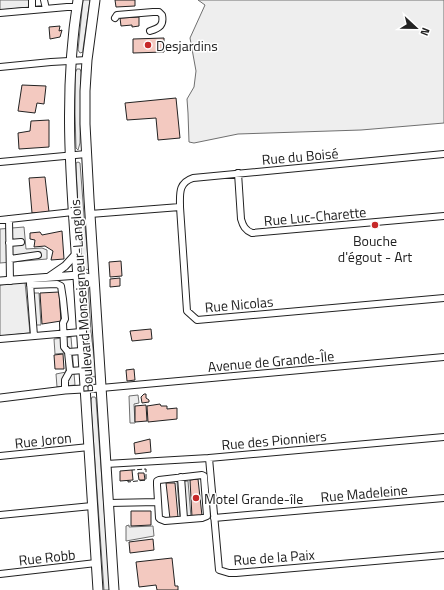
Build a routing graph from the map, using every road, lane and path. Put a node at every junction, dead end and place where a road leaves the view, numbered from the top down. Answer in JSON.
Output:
{"nodes":[{"id":1,"x":32,"y":0,"type":"edge"},
{"id":2,"x":44,"y":0,"type":"edge"},
{"id":3,"x":95,"y":0,"type":"edge"},
{"id":4,"x":78,"y":3,"type":"edge"},
{"id":5,"x":46,"y":9,"type":"junction"},
{"id":6,"x":32,"y":10,"type":"junction"},
{"id":7,"x":0,"y":13,"type":"edge"},
{"id":8,"x":115,"y":18,"type":"dead end"},
{"id":9,"x":150,"y":30,"type":"dead end"},
{"id":10,"x":87,"y":60,"type":"junction"},
{"id":11,"x":71,"y":61,"type":"junction"},
{"id":12,"x":0,"y":67,"type":"edge"},
{"id":13,"x":86,"y":154,"type":"junction"},
{"id":14,"x":444,"y":154,"type":"edge"},
{"id":15,"x":70,"y":155,"type":"junction"},
{"id":16,"x":0,"y":162,"type":"edge"},
{"id":17,"x":238,"y":173,"type":"junction"},
{"id":18,"x":180,"y":207,"type":"junction"},
{"id":19,"x":74,"y":212,"type":"junction"},
{"id":20,"x":90,"y":214,"type":"junction"},
{"id":21,"x":444,"y":216,"type":"edge"},
{"id":22,"x":9,"y":219,"type":"junction"},
{"id":23,"x":0,"y":220,"type":"edge"},
{"id":24,"x":9,"y":242,"type":"junction"},
{"id":25,"x":21,"y":242,"type":"dead end"},
{"id":26,"x":76,"y":254,"type":"junction"},
{"id":27,"x":38,"y":255,"type":"dead end"},
{"id":28,"x":10,"y":259,"type":"junction"},
{"id":29,"x":78,"y":275,"type":"junction"},
{"id":30,"x":49,"y":277,"type":"junction"},
{"id":31,"x":94,"y":279,"type":"junction"},
{"id":32,"x":10,"y":281,"type":"junction"},
{"id":33,"x":0,"y":282,"type":"edge"},
{"id":34,"x":30,"y":282,"type":"junction"},
{"id":35,"x":444,"y":298,"type":"edge"},
{"id":36,"x":81,"y":332,"type":"junction"},
{"id":37,"x":63,"y":334,"type":"junction"},
{"id":38,"x":34,"y":336,"type":"junction"},
{"id":39,"x":0,"y":339,"type":"edge"},
{"id":40,"x":82,"y":351,"type":"junction"},
{"id":41,"x":68,"y":352,"type":"junction"},
{"id":42,"x":444,"y":357,"type":"edge"},
{"id":43,"x":84,"y":370,"type":"junction"},
{"id":44,"x":70,"y":371,"type":"junction"},
{"id":45,"x":101,"y":388,"type":"junction"},
{"id":46,"x":85,"y":389,"type":"junction"},
{"id":47,"x":65,"y":390,"type":"junction"},
{"id":48,"x":0,"y":398,"type":"edge"},
{"id":49,"x":444,"y":437,"type":"edge"},
{"id":50,"x":88,"y":447,"type":"junction"},
{"id":51,"x":0,"y":456,"type":"edge"},
{"id":52,"x":209,"y":458,"type":"junction"},
{"id":53,"x":106,"y":464,"type":"junction"},
{"id":54,"x":181,"y":477,"type":"junction"},
{"id":55,"x":444,"y":498,"type":"edge"},
{"id":56,"x":158,"y":502,"type":"junction"},
{"id":57,"x":108,"y":503,"type":"junction"},
{"id":58,"x":92,"y":506,"type":"junction"},
{"id":59,"x":0,"y":515,"type":"edge"},
{"id":60,"x":214,"y":518,"type":"junction"},
{"id":61,"x":184,"y":520,"type":"junction"},
{"id":62,"x":444,"y":555,"type":"edge"},
{"id":63,"x":96,"y":564,"type":"junction"},
{"id":64,"x":0,"y":574,"type":"edge"},
{"id":65,"x":98,"y":590,"type":"edge"},
{"id":66,"x":114,"y":590,"type":"edge"}],
"edges":[{"from":1,"to":6,"type":"street"},
{"from":2,"to":5,"type":"street"},
{"from":3,"to":10,"type":"highway","name":"Boulevard Monseigneur-Langlois"},
{"from":4,"to":5,"type":"street"},
{"from":4,"to":11,"type":"highway","name":"Boulevard Monseigneur-Langlois"},
{"from":5,"to":6,"type":"street"},
{"from":6,"to":7,"type":"street"},
{"from":8,"to":9,"type":"street"},
{"from":10,"to":11,"type":"street"},
{"from":10,"to":13,"type":"highway","name":"Boulevard Monseigneur-Langlois"},
{"from":11,"to":12,"type":"street"},
{"from":11,"to":15,"type":"highway","name":"Boulevard Monseigneur-Langlois"},
{"from":13,"to":15,"type":"street"},
{"from":13,"to":20,"type":"highway","name":"Boulevard Monseigneur-Langlois"},
{"from":14,"to":17,"type":"street","name":"Rue du Boisé"},
{"from":15,"to":16,"type":"street"},
{"from":15,"to":19,"type":"highway","name":"Boulevard Monseigneur-Langlois"},
{"from":17,"to":18,"type":"street","name":"Rue du Boisé"},
{"from":17,"to":21,"type":"street","name":"Rue Luc-Charette"},
{"from":18,"to":20,"type":"street"},
{"from":18,"to":35,"type":"street","name":"Rue Nicolas"},
{"from":19,"to":22,"type":"street"},
{"from":19,"to":26,"type":"highway","name":"Boulevard Monseigneur-Langlois"},
{"from":20,"to":31,"type":"highway","name":"Boulevard Monseigneur-Langlois"},
{"from":22,"to":23,"type":"street"},
{"from":22,"to":24,"type":"street"},
{"from":24,"to":25,"type":"street"},
{"from":24,"to":28,"type":"street"},
{"from":26,"to":29,"type":"highway","name":"Boulevard Monseigneur-Langlois"},
{"from":26,"to":30,"type":"main road"},
{"from":27,"to":28,"type":"street"},
{"from":28,"to":32,"type":"street"},
{"from":29,"to":30,"type":"main road"},
{"from":29,"to":31,"type":"main road"},
{"from":29,"to":36,"type":"highway","name":"Boulevard Monseigneur-Langlois"},
{"from":30,"to":34,"type":"main road"},
{"from":31,"to":45,"type":"highway","name":"Boulevard Monseigneur-Langlois"},
{"from":32,"to":33,"type":"main road"},
{"from":32,"to":34,"type":"main road"},
{"from":34,"to":37,"type":"street"},
{"from":34,"to":38,"type":"street"},
{"from":36,"to":37,"type":"street"},
{"from":36,"to":40,"type":"highway","name":"Boulevard Monseigneur-Langlois"},
{"from":37,"to":38,"type":"street"},
{"from":37,"to":41,"type":"street"},
{"from":38,"to":39,"type":"street"},
{"from":40,"to":41,"type":"street"},
{"from":40,"to":43,"type":"highway","name":"Boulevard Monseigneur-Langlois"},
{"from":41,"to":44,"type":"street"},
{"from":42,"to":45,"type":"street","name":"Avenue de Grande-Île"},
{"from":43,"to":44,"type":"street"},
{"from":43,"to":46,"type":"highway","name":"Boulevard Monseigneur-Langlois"},
{"from":44,"to":47,"type":"street"},
{"from":45,"to":46,"type":"main road"},
{"from":45,"to":53,"type":"highway","name":"Boulevard Monseigneur-Langlois"},
{"from":46,"to":47,"type":"main road"},
{"from":46,"to":50,"type":"highway","name":"Boulevard Monseigneur-Langlois"},
{"from":47,"to":48,"type":"main road"},
{"from":49,"to":52,"type":"street","name":"Rue des Pionniers"},
{"from":50,"to":51,"type":"street","name":"Rue Joron"},
{"from":50,"to":58,"type":"highway","name":"Boulevard Monseigneur-Langlois"},
{"from":52,"to":53,"type":"street","name":"Rue des Pionniers"},
{"from":52,"to":60,"type":"street","name":"Rue de la Paix"},
{"from":53,"to":57,"type":"highway","name":"Boulevard Monseigneur-Langlois"},
{"from":54,"to":56,"type":"street"},
{"from":54,"to":61,"type":"street"},
{"from":54,"to":61,"type":"street"},
{"from":55,"to":60,"type":"street","name":"Rue Madeleine"},
{"from":56,"to":57,"type":"street"},
{"from":56,"to":61,"type":"street"},
{"from":57,"to":66,"type":"highway","name":"Boulevard Monseigneur-Langlois"},
{"from":58,"to":59,"type":"street"},
{"from":58,"to":63,"type":"highway","name":"Boulevard Monseigneur-Langlois"},
{"from":60,"to":62,"type":"street","name":"Rue de la Paix"},
{"from":63,"to":64,"type":"street","name":"Rue Robb"},
{"from":63,"to":65,"type":"highway","name":"Boulevard Monseigneur-Langlois"}]}
